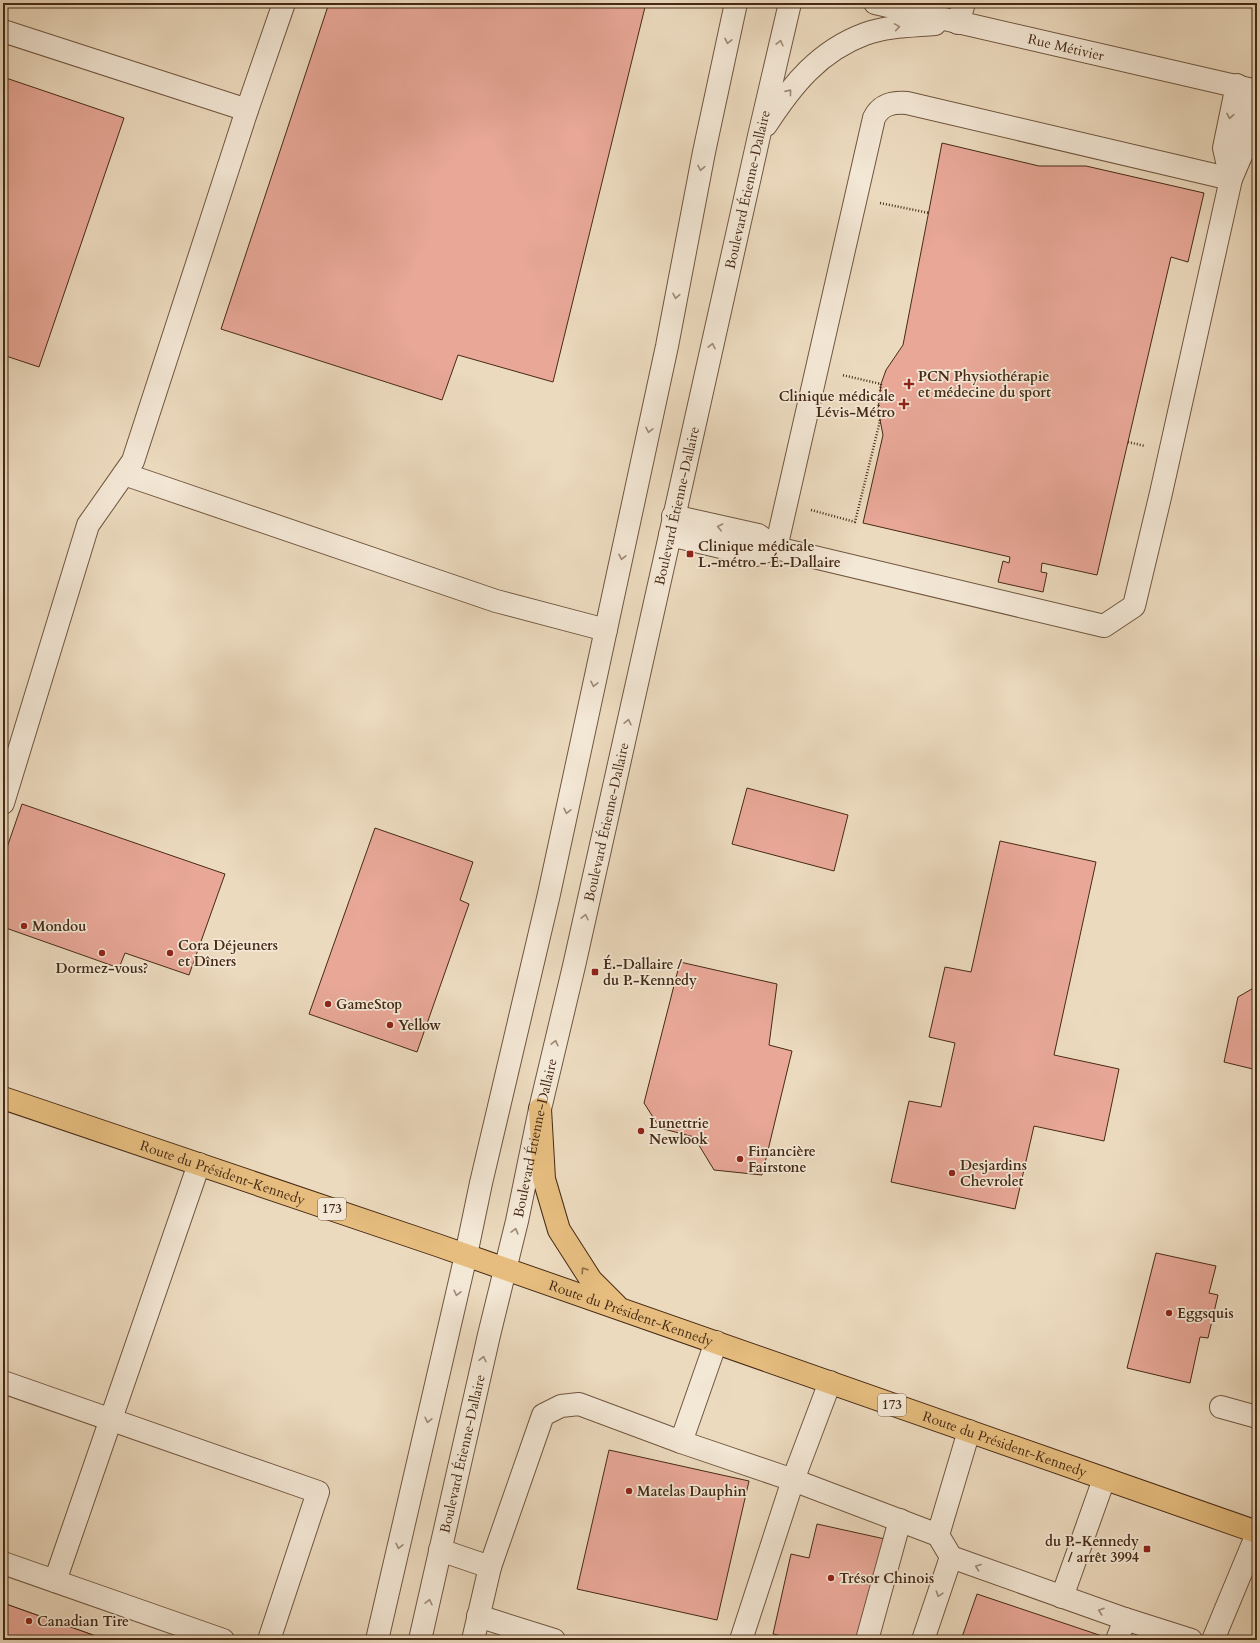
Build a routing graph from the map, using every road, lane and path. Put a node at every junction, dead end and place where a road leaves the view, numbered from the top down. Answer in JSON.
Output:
{"nodes":[{"id":1,"x":284,"y":3,"type":"edge"},
{"id":2,"x":736,"y":3,"type":"edge"},
{"id":3,"x":790,"y":3,"type":"edge"},
{"id":4,"x":875,"y":3,"type":"edge"},
{"id":5,"x":920,"y":3,"type":"edge"},
{"id":6,"x":961,"y":13,"type":"edge"},
{"id":7,"x":3,"y":31,"type":"edge"},
{"id":8,"x":1250,"y":89,"type":"edge"},
{"id":9,"x":247,"y":110,"type":"junction"},
{"id":10,"x":758,"y":136,"type":"junction"},
{"id":11,"x":1231,"y":179,"type":"junction"},
{"id":12,"x":894,"y":207,"type":"dead end"},
{"id":13,"x":929,"y":213,"type":"dead end"},
{"id":14,"x":852,"y":378,"type":"dead end"},
{"id":15,"x":1128,"y":442,"type":"dead end"},
{"id":16,"x":1149,"y":447,"type":"dead end"},
{"id":17,"x":124,"y":474,"type":"junction"},
{"id":18,"x":824,"y":514,"type":"dead end"},
{"id":19,"x":672,"y":526,"type":"junction"},
{"id":20,"x":776,"y":548,"type":"junction"},
{"id":21,"x":606,"y":630,"type":"junction"},
{"id":22,"x":3,"y":803,"type":"edge"},
{"id":23,"x":3,"y":1098,"type":"edge"},
{"id":24,"x":540,"y":1108,"type":"junction"},
{"id":25,"x":199,"y":1164,"type":"junction"},
{"id":26,"x":466,"y":1255,"type":"junction"},
{"id":27,"x":505,"y":1268,"type":"junction"},
{"id":28,"x":620,"y":1308,"type":"junction"},
{"id":29,"x":716,"y":1342,"type":"junction"},
{"id":30,"x":3,"y":1382,"type":"edge"},
{"id":31,"x":830,"y":1382,"type":"junction"},
{"id":32,"x":1221,"y":1407,"type":"dead end"},
{"id":33,"x":1257,"y":1417,"type":"edge"},
{"id":34,"x":110,"y":1419,"type":"junction"},
{"id":35,"x":968,"y":1431,"type":"junction"},
{"id":36,"x":681,"y":1442,"type":"junction"},
{"id":37,"x":1104,"y":1479,"type":"junction"},
{"id":38,"x":793,"y":1480,"type":"junction"},
{"id":39,"x":900,"y":1520,"type":"junction"},
{"id":40,"x":1257,"y":1533,"type":"edge"},
{"id":41,"x":938,"y":1535,"type":"junction"},
{"id":42,"x":440,"y":1550,"type":"junction"},
{"id":43,"x":951,"y":1557,"type":"junction"},
{"id":44,"x":3,"y":1563,"type":"edge"},
{"id":45,"x":490,"y":1567,"type":"junction"},
{"id":46,"x":54,"y":1581,"type":"junction"},
{"id":47,"x":1062,"y":1597,"type":"junction"},
{"id":48,"x":478,"y":1616,"type":"junction"},
{"id":49,"x":1135,"y":1628,"type":"edge"},
{"id":50,"x":223,"y":1640,"type":"edge"},
{"id":51,"x":269,"y":1640,"type":"edge"},
{"id":52,"x":377,"y":1640,"type":"edge"},
{"id":53,"x":420,"y":1640,"type":"edge"},
{"id":54,"x":473,"y":1640,"type":"edge"},
{"id":55,"x":554,"y":1640,"type":"edge"},
{"id":56,"x":741,"y":1640,"type":"edge"},
{"id":57,"x":867,"y":1640,"type":"edge"},
{"id":58,"x":923,"y":1640,"type":"edge"},
{"id":59,"x":1117,"y":1640,"type":"edge"},
{"id":60,"x":1191,"y":1640,"type":"edge"},
{"id":61,"x":1213,"y":1640,"type":"edge"}],
"edges":[{"from":1,"to":9,"type":"street"},
{"from":2,"to":21,"type":"street","one_way":true},
{"from":10,"to":3,"type":"street","name":"Boulevard Étienne-Dallaire","one_way":true},
{"from":4,"to":6,"type":"street","name":"Rue Métivier"},
{"from":5,"to":6,"type":"street"},
{"from":6,"to":8,"type":"street","name":"Rue Métivier"},
{"from":10,"to":6,"type":"street","one_way":true},
{"from":7,"to":9,"type":"street"},
{"from":8,"to":11,"type":"street"},
{"from":9,"to":17,"type":"street"},
{"from":19,"to":10,"type":"street","name":"Boulevard Étienne-Dallaire","one_way":true},
{"from":11,"to":20,"type":"street"},
{"from":11,"to":20,"type":"street"},
{"from":12,"to":13,"type":"path"},
{"from":14,"to":18,"type":"path"},
{"from":15,"to":16,"type":"path"},
{"from":17,"to":21,"type":"street"},
{"from":17,"to":22,"type":"street"},
{"from":19,"to":20,"type":"street"},
{"from":24,"to":19,"type":"street","name":"Boulevard Étienne-Dallaire","one_way":true},
{"from":21,"to":26,"type":"street","one_way":true},
{"from":23,"to":25,"type":"main road","name":"Route du Président-Kennedy","number":"173"},
{"from":27,"to":24,"type":"street","name":"Boulevard Étienne-Dallaire","one_way":true},
{"from":28,"to":24,"type":"main road","one_way":true},
{"from":25,"to":26,"type":"main road","name":"Route du Président-Kennedy","number":"173"},
{"from":25,"to":34,"type":"street"},
{"from":26,"to":27,"type":"main road","name":"Route du Président-Kennedy","number":"173"},
{"from":26,"to":52,"type":"street","one_way":true},
{"from":27,"to":28,"type":"main road","name":"Route du Président-Kennedy","number":"173"},
{"from":42,"to":27,"type":"street","name":"Boulevard Étienne-Dallaire","one_way":true},
{"from":28,"to":29,"type":"main road","name":"Route du Président-Kennedy","number":"173"},
{"from":29,"to":31,"type":"main road","name":"Route du Président-Kennedy","number":"173"},
{"from":29,"to":36,"type":"street"},
{"from":30,"to":34,"type":"street"},
{"from":31,"to":35,"type":"main road","name":"Route du Président-Kennedy","number":"173"},
{"from":31,"to":38,"type":"street"},
{"from":32,"to":33,"type":"street"},
{"from":34,"to":46,"type":"street"},
{"from":34,"to":51,"type":"street"},
{"from":35,"to":37,"type":"main road","name":"Route du Président-Kennedy","number":"173"},
{"from":35,"to":41,"type":"street"},
{"from":36,"to":38,"type":"street"},
{"from":36,"to":45,"type":"street"},
{"from":37,"to":40,"type":"main road","name":"Route du Président-Kennedy","number":"173"},
{"from":37,"to":47,"type":"street"},
{"from":38,"to":39,"type":"street"},
{"from":38,"to":56,"type":"street"},
{"from":39,"to":41,"type":"street"},
{"from":39,"to":57,"type":"street"},
{"from":40,"to":61,"type":"street"},
{"from":41,"to":43,"type":"street"},
{"from":42,"to":45,"type":"street"},
{"from":53,"to":42,"type":"street","name":"Boulevard Étienne-Dallaire","one_way":true},
{"from":47,"to":43,"type":"street","one_way":true},
{"from":43,"to":58,"type":"street","one_way":true},
{"from":44,"to":46,"type":"street"},
{"from":45,"to":48,"type":"street"},
{"from":46,"to":50,"type":"street"},
{"from":49,"to":47,"type":"street","one_way":true},
{"from":48,"to":54,"type":"street"},
{"from":48,"to":55,"type":"street"},
{"from":49,"to":59,"type":"street"},
{"from":49,"to":60,"type":"street"}]}
